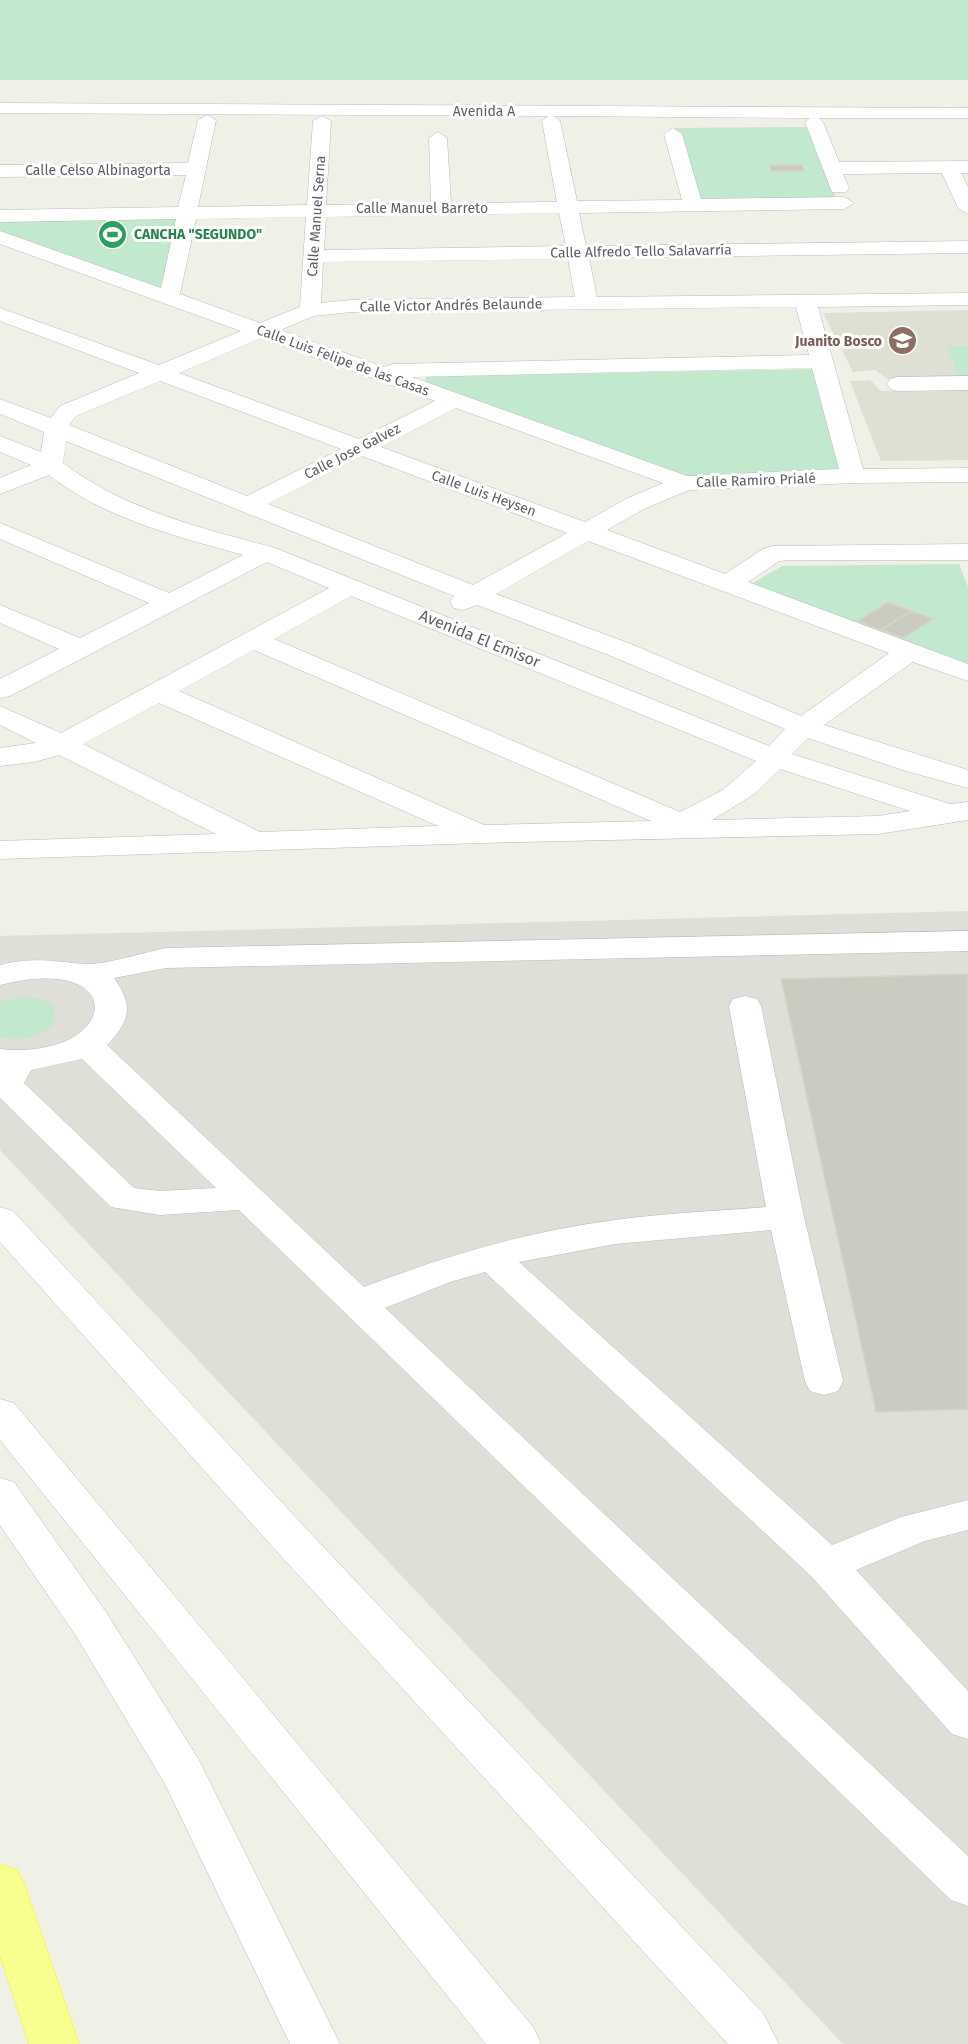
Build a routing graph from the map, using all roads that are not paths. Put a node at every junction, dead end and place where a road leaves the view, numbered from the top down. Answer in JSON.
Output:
{"nodes":[{"id":1,"x":0,"y":94,"type":"edge"},
{"id":2,"x":789,"y":94,"type":"dead end"},
{"id":3,"x":0,"y":108,"type":"edge"},
{"id":4,"x":968,"y":113,"type":"edge"},
{"id":5,"x":0,"y":120,"type":"edge"},
{"id":6,"x":207,"y":120,"type":"junction"},
{"id":7,"x":322,"y":121,"type":"junction"},
{"id":8,"x":551,"y":121,"type":"junction"},
{"id":9,"x":814,"y":122,"type":"junction"},
{"id":10,"x":968,"y":122,"type":"edge"},
{"id":11,"x":673,"y":134,"type":"dead end"},
{"id":12,"x":438,"y":138,"type":"dead end"},
{"id":13,"x":959,"y":167,"type":"edge"},
{"id":14,"x":832,"y":168,"type":"junction"},
{"id":15,"x":195,"y":170,"type":"junction"},
{"id":16,"x":0,"y":171,"type":"edge"},
{"id":17,"x":693,"y":205,"type":"junction"},
{"id":18,"x":566,"y":207,"type":"junction"},
{"id":19,"x":441,"y":208,"type":"junction"},
{"id":20,"x":968,"y":208,"type":"edge"},
{"id":21,"x":316,"y":209,"type":"junction"},
{"id":22,"x":188,"y":212,"type":"junction"},
{"id":23,"x":0,"y":216,"type":"edge"},
{"id":24,"x":853,"y":226,"type":"junction"},
{"id":25,"x":0,"y":237,"type":"edge"},
{"id":26,"x":968,"y":247,"type":"edge"},
{"id":27,"x":576,"y":252,"type":"junction"},
{"id":28,"x":315,"y":256,"type":"junction"},
{"id":29,"x":169,"y":297,"type":"junction"},
{"id":30,"x":968,"y":299,"type":"edge"},
{"id":31,"x":805,"y":300,"type":"junction"},
{"id":32,"x":587,"y":302,"type":"junction"},
{"id":33,"x":310,"y":310,"type":"junction"},
{"id":34,"x":0,"y":314,"type":"edge"},
{"id":35,"x":262,"y":331,"type":"junction"},
{"id":36,"x":820,"y":361,"type":"junction"},
{"id":37,"x":375,"y":372,"type":"junction"},
{"id":38,"x":161,"y":374,"type":"junction"},
{"id":39,"x":968,"y":383,"type":"edge"},
{"id":40,"x":898,"y":384,"type":"dead end"},
{"id":41,"x":455,"y":400,"type":"junction"},
{"id":42,"x":0,"y":406,"type":"edge"},
{"id":43,"x":56,"y":428,"type":"junction"},
{"id":44,"x":0,"y":443,"type":"edge"},
{"id":45,"x":359,"y":447,"type":"junction"},
{"id":46,"x":51,"y":465,"type":"junction"},
{"id":47,"x":968,"y":475,"type":"edge"},
{"id":48,"x":853,"y":476,"type":"junction"},
{"id":49,"x":685,"y":483,"type":"junction"},
{"id":50,"x":0,"y":487,"type":"edge"},
{"id":51,"x":250,"y":504,"type":"junction"},
{"id":52,"x":0,"y":530,"type":"edge"},
{"id":53,"x":588,"y":532,"type":"junction"},
{"id":54,"x":266,"y":553,"type":"junction"},
{"id":55,"x":966,"y":557,"type":"edge"},
{"id":56,"x":728,"y":584,"type":"junction"},
{"id":57,"x":351,"y":586,"type":"junction"},
{"id":58,"x":474,"y":595,"type":"junction"},
{"id":59,"x":170,"y":602,"type":"junction"},
{"id":60,"x":0,"y":613,"type":"edge"},
{"id":61,"x":434,"y":619,"type":"junction"},
{"id":62,"x":254,"y":640,"type":"junction"},
{"id":63,"x":80,"y":648,"type":"junction"},
{"id":64,"x":910,"y":651,"type":"junction"},
{"id":65,"x":968,"y":673,"type":"edge"},
{"id":66,"x":0,"y":690,"type":"edge"},
{"id":67,"x":158,"y":692,"type":"junction"},
{"id":68,"x":0,"y":714,"type":"edge"},
{"id":69,"x":804,"y":726,"type":"junction"},
{"id":70,"x":61,"y":745,"type":"junction"},
{"id":71,"x":0,"y":757,"type":"edge"},
{"id":72,"x":772,"y":757,"type":"junction"},
{"id":73,"x":968,"y":779,"type":"edge"},
{"id":74,"x":958,"y":812,"type":"edge"},
{"id":75,"x":678,"y":822,"type":"junction"},
{"id":76,"x":641,"y":830,"type":"junction"},
{"id":77,"x":480,"y":834,"type":"junction"},
{"id":78,"x":256,"y":842,"type":"junction"},
{"id":79,"x":0,"y":850,"type":"edge"},
{"id":80,"x":968,"y":941,"type":"edge"},
{"id":81,"x":85,"y":974,"type":"junction"},
{"id":82,"x":0,"y":975,"type":"edge"},
{"id":83,"x":745,"y":1006,"type":"dead end"},
{"id":84,"x":86,"y":1044,"type":"junction"},
{"id":85,"x":8,"y":1062,"type":"edge"},
{"id":86,"x":247,"y":1198,"type":"junction"},
{"id":87,"x":786,"y":1217,"type":"junction"},
{"id":88,"x":0,"y":1219,"type":"edge"},
{"id":89,"x":492,"y":1258,"type":"junction"},
{"id":90,"x":358,"y":1304,"type":"junction"},
{"id":91,"x":824,"y":1381,"type":"dead end"},
{"id":92,"x":0,"y":1413,"type":"edge"},
{"id":93,"x":0,"y":1493,"type":"edge"},
{"id":94,"x":968,"y":1515,"type":"edge"},
{"id":95,"x":826,"y":1564,"type":"junction"},
{"id":96,"x":968,"y":1721,"type":"edge"},
{"id":97,"x":963,"y":1873,"type":"edge"},
{"id":98,"x":0,"y":1884,"type":"edge"},
{"id":99,"x":54,"y":2044,"type":"edge"},
{"id":100,"x":315,"y":2044,"type":"edge"},
{"id":101,"x":516,"y":2044,"type":"edge"},
{"id":102,"x":754,"y":2044,"type":"edge"}],
"edges":[{"from":1,"to":2,"type":"street"},
{"from":3,"to":4,"type":"street","name":"Avenida A"},
{"from":5,"to":6,"type":"street","name":"Avenida A"},
{"from":6,"to":7,"type":"street","name":"Avenida A"},
{"from":6,"to":15,"type":"street"},
{"from":7,"to":8,"type":"street","name":"Avenida A"},
{"from":7,"to":21,"type":"street","name":"Calle Manuel Serna"},
{"from":8,"to":9,"type":"street","name":"Avenida A"},
{"from":8,"to":18,"type":"street"},
{"from":9,"to":10,"type":"street","name":"Avenida A"},
{"from":9,"to":14,"type":"street"},
{"from":11,"to":17,"type":"street"},
{"from":12,"to":19,"type":"street"},
{"from":13,"to":14,"type":"street"},
{"from":13,"to":20,"type":"street"},
{"from":14,"to":24,"type":"street"},
{"from":15,"to":16,"type":"street","name":"Calle Celso Albinagorta"},
{"from":15,"to":22,"type":"street"},
{"from":17,"to":18,"type":"street","name":"Calle Manuel Barreto"},
{"from":17,"to":24,"type":"street","name":"Calle Manuel Barreto"},
{"from":18,"to":19,"type":"street","name":"Calle Manuel Barreto"},
{"from":18,"to":27,"type":"street"},
{"from":19,"to":21,"type":"street","name":"Calle Manuel Barreto"},
{"from":21,"to":22,"type":"street","name":"Calle Manuel Barreto"},
{"from":21,"to":28,"type":"street","name":"Calle Manuel Serna"},
{"from":22,"to":23,"type":"street","name":"Calle Manuel Barreto"},
{"from":22,"to":29,"type":"street"},
{"from":24,"to":26,"type":"street","name":"Calle Alfredo Tello Salavarría"},
{"from":24,"to":27,"type":"street","name":"Calle Alfredo Tello Salavarría"},
{"from":25,"to":29,"type":"street","name":"Calle Luis Felipe de las Casas"},
{"from":27,"to":28,"type":"street","name":"Calle Alfredo Tello Salavarría"},
{"from":27,"to":32,"type":"street"},
{"from":28,"to":33,"type":"street","name":"Calle Manuel Serna"},
{"from":29,"to":35,"type":"street","name":"Calle Luis Felipe de las Casas"},
{"from":30,"to":31,"type":"street","name":"Calle Victor Andrés Belaunde"},
{"from":31,"to":32,"type":"street","name":"Calle Victor Andrés Belaunde"},
{"from":31,"to":36,"type":"street"},
{"from":32,"to":33,"type":"street","name":"Calle Victor Andrés Belaunde"},
{"from":33,"to":35,"type":"street","name":"Calle Victor Andrés Belaunde"},
{"from":34,"to":38,"type":"street","name":"Calle Luis Heysen"},
{"from":35,"to":37,"type":"street","name":"Calle Luis Felipe de las Casas"},
{"from":35,"to":38,"type":"street","name":"Calle Victor Andrés Belaunde"},
{"from":36,"to":37,"type":"street"},
{"from":36,"to":48,"type":"street"},
{"from":37,"to":41,"type":"street","name":"Calle Luis Felipe de las Casas"},
{"from":38,"to":43,"type":"street","name":"Calle Victor Andrés Belaunde"},
{"from":38,"to":45,"type":"street","name":"Calle Luis Heysen"},
{"from":39,"to":40,"type":"street"},
{"from":41,"to":45,"type":"street","name":"Calle Jose Galvez"},
{"from":41,"to":49,"type":"street","name":"Calle Luis Felipe de las Casas"},
{"from":42,"to":43,"type":"street"},
{"from":43,"to":46,"type":"street"},
{"from":43,"to":51,"type":"street"},
{"from":44,"to":46,"type":"street","name":"Avenida El Emisor"},
{"from":45,"to":51,"type":"street","name":"Calle Jose Galvez"},
{"from":45,"to":53,"type":"street","name":"Calle Luis Heysen"},
{"from":46,"to":50,"type":"street"},
{"from":46,"to":54,"type":"street","name":"Avenida El Emisor"},
{"from":47,"to":48,"type":"street","name":"Calle Ramiro Prialé"},
{"from":48,"to":49,"type":"street","name":"Calle Ramiro Prialé"},
{"from":49,"to":53,"type":"street","name":"Calle Ramiro Prialé"},
{"from":51,"to":58,"type":"street"},
{"from":52,"to":59,"type":"street"},
{"from":53,"to":56,"type":"street","name":"Calle Luis Heysen"},
{"from":53,"to":58,"type":"street","name":"Calle Ramiro Prialé"},
{"from":54,"to":57,"type":"street","name":"Avenida El Emisor"},
{"from":54,"to":59,"type":"street"},
{"from":55,"to":56,"type":"street"},
{"from":56,"to":64,"type":"street","name":"Calle Luis Heysen"},
{"from":57,"to":61,"type":"street","name":"Avenida El Emisor"},
{"from":57,"to":62,"type":"street"},
{"from":58,"to":61,"type":"street","name":"Calle Ramiro Prialé"},
{"from":58,"to":69,"type":"street"},
{"from":59,"to":63,"type":"street"},
{"from":60,"to":63,"type":"street"},
{"from":61,"to":72,"type":"street","name":"Avenida El Emisor"},
{"from":62,"to":67,"type":"street"},
{"from":62,"to":75,"type":"street"},
{"from":63,"to":66,"type":"street"},
{"from":64,"to":65,"type":"street","name":"Calle Luis Heysen"},
{"from":64,"to":69,"type":"street"},
{"from":67,"to":70,"type":"street"},
{"from":67,"to":77,"type":"street"},
{"from":68,"to":70,"type":"street"},
{"from":69,"to":72,"type":"street"},
{"from":69,"to":73,"type":"street"},
{"from":70,"to":71,"type":"street"},
{"from":70,"to":78,"type":"street"},
{"from":72,"to":74,"type":"street","name":"Avenida El Emisor"},
{"from":72,"to":75,"type":"street"},
{"from":74,"to":76,"type":"street"},
{"from":75,"to":76,"type":"street"},
{"from":76,"to":77,"type":"street"},
{"from":77,"to":78,"type":"street"},
{"from":78,"to":79,"type":"street"},
{"from":80,"to":81,"type":"street"},
{"from":81,"to":82,"type":"street"},
{"from":81,"to":84,"type":"street"},
{"from":83,"to":87,"type":"street"},
{"from":84,"to":85,"type":"street"},
{"from":84,"to":86,"type":"street"},
{"from":85,"to":86,"type":"street"},
{"from":86,"to":90,"type":"street"},
{"from":87,"to":89,"type":"street"},
{"from":87,"to":91,"type":"street"},
{"from":88,"to":102,"type":"street"},
{"from":89,"to":90,"type":"street"},
{"from":89,"to":95,"type":"street"},
{"from":90,"to":97,"type":"street"},
{"from":92,"to":101,"type":"street"},
{"from":93,"to":100,"type":"street"},
{"from":94,"to":95,"type":"street"},
{"from":95,"to":96,"type":"street"},
{"from":98,"to":99,"type":"highway"}]}
